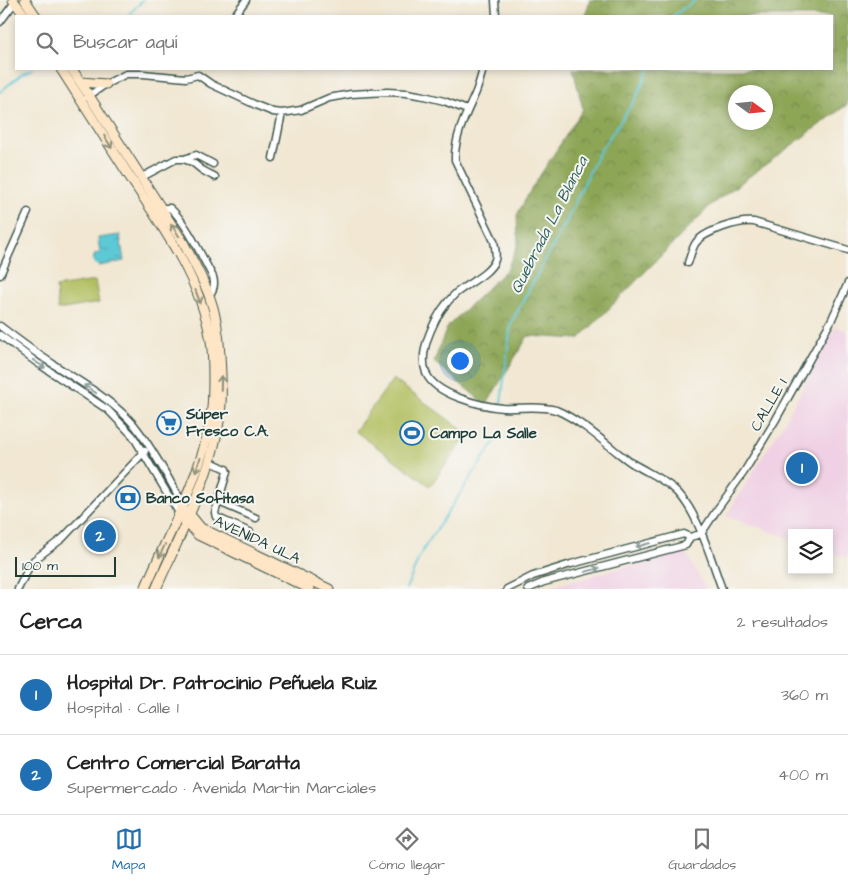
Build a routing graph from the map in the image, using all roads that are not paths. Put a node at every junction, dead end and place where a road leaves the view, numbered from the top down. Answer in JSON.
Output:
{"nodes":[{"id":1,"x":25,"y":0,"type":"edge"},
{"id":2,"x":246,"y":0,"type":"edge"},
{"id":3,"x":495,"y":0,"type":"edge"},
{"id":4,"x":14,"y":1,"type":"edge"},
{"id":5,"x":24,"y":15,"type":"edge"},
{"id":6,"x":35,"y":15,"type":"edge"},
{"id":7,"x":235,"y":15,"type":"edge"},
{"id":8,"x":496,"y":15,"type":"edge"},
{"id":9,"x":0,"y":22,"type":"edge"},
{"id":10,"x":62,"y":70,"type":"edge"},
{"id":11,"x":73,"y":70,"type":"edge"},
{"id":12,"x":483,"y":70,"type":"edge"},
{"id":13,"x":200,"y":72,"type":"edge"},
{"id":14,"x":81,"y":82,"type":"junction"},
{"id":15,"x":106,"y":84,"type":"junction"},
{"id":16,"x":86,"y":98,"type":"junction"},
{"id":17,"x":467,"y":110,"type":"junction"},
{"id":18,"x":282,"y":113,"type":"junction"},
{"id":19,"x":273,"y":158,"type":"dead end"},
{"id":20,"x":183,"y":159,"type":"junction"},
{"id":21,"x":212,"y":164,"type":"dead end"},
{"id":22,"x":142,"y":177,"type":"junction"},
{"id":23,"x":215,"y":177,"type":"dead end"},
{"id":24,"x":28,"y":212,"type":"dead end"},
{"id":25,"x":848,"y":250,"type":"edge"},
{"id":26,"x":688,"y":263,"type":"dead end"},
{"id":27,"x":0,"y":275,"type":"edge"},
{"id":28,"x":848,"y":283,"type":"edge"},
{"id":29,"x":0,"y":326,"type":"edge"},
{"id":30,"x":0,"y":335,"type":"edge"},
{"id":31,"x":149,"y":446,"type":"junction"},
{"id":32,"x":143,"y":452,"type":"junction"},
{"id":33,"x":209,"y":461,"type":"junction"},
{"id":34,"x":219,"y":502,"type":"junction"},
{"id":35,"x":181,"y":509,"type":"junction"},
{"id":36,"x":188,"y":518,"type":"junction"},
{"id":37,"x":256,"y":518,"type":"dead end"},
{"id":38,"x":250,"y":532,"type":"dead end"},
{"id":39,"x":701,"y":534,"type":"junction"},
{"id":40,"x":690,"y":537,"type":"junction"},
{"id":41,"x":18,"y":589,"type":"edge"},
{"id":42,"x":145,"y":589,"type":"edge"},
{"id":43,"x":156,"y":589,"type":"edge"},
{"id":44,"x":310,"y":589,"type":"edge"},
{"id":45,"x":329,"y":589,"type":"edge"},
{"id":46,"x":508,"y":589,"type":"edge"},
{"id":47,"x":528,"y":589,"type":"edge"},
{"id":48,"x":722,"y":589,"type":"edge"}],
"edges":[{"from":1,"to":6,"type":"street"},
{"from":2,"to":7,"type":"street"},
{"from":3,"to":8,"type":"street"},
{"from":4,"to":5,"type":"street"},
{"from":4,"to":9,"type":"street"},
{"from":10,"to":16,"type":"street"},
{"from":11,"to":14,"type":"street"},
{"from":12,"to":17,"type":"street"},
{"from":13,"to":15,"type":"street"},
{"from":13,"to":18,"type":"street"},
{"from":14,"to":15,"type":"street"},
{"from":14,"to":16,"type":"street"},
{"from":15,"to":16,"type":"street"},
{"from":16,"to":22,"type":"street"},
{"from":16,"to":35,"type":"street","one_way":true},
{"from":17,"to":18,"type":"street"},
{"from":17,"to":39,"type":"street"},
{"from":18,"to":19,"type":"street"},
{"from":20,"to":21,"type":"street"},
{"from":20,"to":22,"type":"street"},
{"from":20,"to":23,"type":"street"},
{"from":33,"to":22,"type":"street","one_way":true},
{"from":24,"to":27,"type":"street"},
{"from":25,"to":26,"type":"street"},
{"from":28,"to":39,"type":"street","name":"CALLE 1"},
{"from":31,"to":29,"type":"street","one_way":true},
{"from":30,"to":32,"type":"street","one_way":true},
{"from":31,"to":32,"type":"street"},
{"from":31,"to":35,"type":"street"},
{"from":32,"to":35,"type":"street"},
{"from":32,"to":41,"type":"street"},
{"from":33,"to":34,"type":"street"},
{"from":33,"to":36,"type":"street"},
{"from":34,"to":37,"type":"street"},
{"from":34,"to":38,"type":"street"},
{"from":35,"to":36,"type":"street","name":"AVENIDA ULA"},
{"from":35,"to":42,"type":"street","one_way":true},
{"from":36,"to":43,"type":"street"},
{"from":36,"to":44,"type":"street","name":"AVENIDA ULA"},
{"from":36,"to":45,"type":"street","name":"AVENIDA ULA"},
{"from":39,"to":40,"type":"street"},
{"from":39,"to":48,"type":"street"},
{"from":40,"to":46,"type":"street","one_way":true},
{"from":47,"to":40,"type":"street","one_way":true}]}
